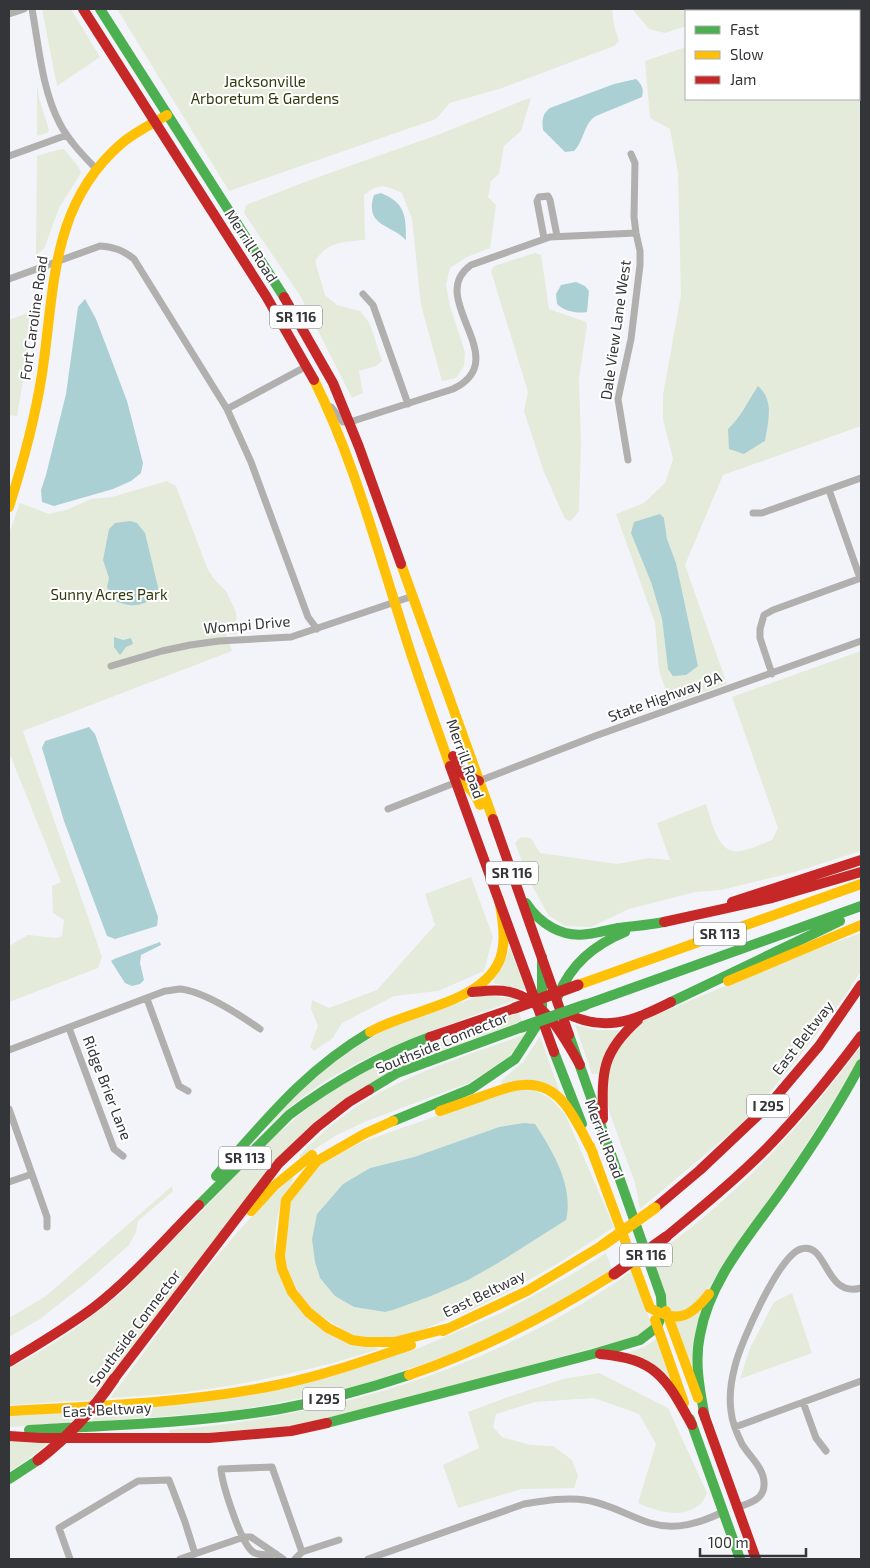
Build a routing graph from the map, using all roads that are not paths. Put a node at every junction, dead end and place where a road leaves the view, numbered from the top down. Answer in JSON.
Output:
{"nodes":[{"id":1,"x":24,"y":9,"type":"edge"},
{"id":2,"x":32,"y":9,"type":"edge"},
{"id":3,"x":83,"y":9,"type":"edge"},
{"id":4,"x":100,"y":9,"type":"edge"},
{"id":5,"x":9,"y":14,"type":"edge"},
{"id":6,"x":166,"y":115,"type":"junction"},
{"id":7,"x":154,"y":122,"type":"junction"},
{"id":8,"x":67,"y":135,"type":"junction"},
{"id":9,"x":630,"y":154,"type":"dead end"},
{"id":10,"x":9,"y":156,"type":"edge"},
{"id":11,"x":96,"y":169,"type":"junction"},
{"id":12,"x":636,"y":233,"type":"junction"},
{"id":13,"x":557,"y":236,"type":"junction"},
{"id":14,"x":544,"y":238,"type":"junction"},
{"id":15,"x":56,"y":262,"type":"junction"},
{"id":16,"x":9,"y":279,"type":"edge"},
{"id":17,"x":363,"y":294,"type":"dead end"},
{"id":18,"x":307,"y":366,"type":"junction"},
{"id":19,"x":317,"y":386,"type":"junction"},
{"id":20,"x":408,"y":404,"type":"junction"},
{"id":21,"x":227,"y":409,"type":"junction"},
{"id":22,"x":350,"y":422,"type":"junction"},
{"id":23,"x":628,"y":460,"type":"dead end"},
{"id":24,"x":861,"y":478,"type":"edge"},
{"id":25,"x":829,"y":490,"type":"junction"},
{"id":26,"x":9,"y":506,"type":"edge"},
{"id":27,"x":753,"y":513,"type":"dead end"},
{"id":28,"x":861,"y":578,"type":"edge"},
{"id":29,"x":413,"y":596,"type":"junction"},
{"id":30,"x":394,"y":602,"type":"junction"},
{"id":31,"x":317,"y":629,"type":"junction"},
{"id":32,"x":861,"y":641,"type":"edge"},
{"id":33,"x":111,"y":666,"type":"dead end"},
{"id":34,"x":772,"y":674,"type":"junction"},
{"id":35,"x":427,"y":698,"type":"junction"},
{"id":36,"x":479,"y":781,"type":"junction"},
{"id":37,"x":457,"y":782,"type":"junction"},
{"id":38,"x":388,"y":809,"type":"dead end"},
{"id":39,"x":861,"y":860,"type":"edge"},
{"id":40,"x":861,"y":872,"type":"edge"},
{"id":41,"x":516,"y":884,"type":"junction"},
{"id":42,"x":861,"y":884,"type":"edge"},
{"id":43,"x":499,"y":900,"type":"junction"},
{"id":44,"x":861,"y":907,"type":"edge"},
{"id":45,"x":664,"y":922,"type":"junction"},
{"id":46,"x":861,"y":925,"type":"edge"},
{"id":47,"x":641,"y":926,"type":"junction"},
{"id":48,"x":517,"y":951,"type":"junction"},
{"id":49,"x":542,"y":957,"type":"junction"},
{"id":50,"x":861,"y":985,"type":"edge"},
{"id":51,"x":467,"y":993,"type":"junction"},
{"id":52,"x":545,"y":995,"type":"junction"},
{"id":53,"x":148,"y":999,"type":"junction"},
{"id":54,"x":671,"y":1002,"type":"junction"},
{"id":55,"x":558,"y":1006,"type":"junction"},
{"id":56,"x":543,"y":1012,"type":"junction"},
{"id":57,"x":641,"y":1017,"type":"junction"},
{"id":58,"x":69,"y":1028,"type":"junction"},
{"id":59,"x":260,"y":1029,"type":"dead end"},
{"id":60,"x":861,"y":1036,"type":"edge"},
{"id":61,"x":9,"y":1050,"type":"edge"},
{"id":62,"x":861,"y":1064,"type":"edge"},
{"id":63,"x":580,"y":1065,"type":"junction"},
{"id":64,"x":493,"y":1078,"type":"junction"},
{"id":65,"x":188,"y":1092,"type":"dead end"},
{"id":66,"x":9,"y":1110,"type":"edge"},
{"id":67,"x":604,"y":1133,"type":"junction"},
{"id":68,"x":340,"y":1145,"type":"junction"},
{"id":69,"x":593,"y":1153,"type":"junction"},
{"id":70,"x":123,"y":1156,"type":"dead end"},
{"id":71,"x":32,"y":1174,"type":"junction"},
{"id":72,"x":9,"y":1182,"type":"edge"},
{"id":73,"x":47,"y":1227,"type":"dead end"},
{"id":74,"x":225,"y":1234,"type":"junction"},
{"id":75,"x":147,"y":1258,"type":"junction"},
{"id":76,"x":722,"y":1277,"type":"junction"},
{"id":77,"x":861,"y":1288,"type":"edge"},
{"id":78,"x":650,"y":1308,"type":"junction"},
{"id":79,"x":665,"y":1316,"type":"junction"},
{"id":80,"x":449,"y":1328,"type":"junction"},
{"id":81,"x":657,"y":1328,"type":"junction"},
{"id":82,"x":593,"y":1354,"type":"junction"},
{"id":83,"x":9,"y":1362,"type":"edge"},
{"id":84,"x":861,"y":1381,"type":"edge"},
{"id":85,"x":803,"y":1402,"type":"junction"},
{"id":86,"x":9,"y":1411,"type":"edge"},
{"id":87,"x":705,"y":1418,"type":"junction"},
{"id":88,"x":735,"y":1426,"type":"junction"},
{"id":89,"x":694,"y":1430,"type":"junction"},
{"id":90,"x":9,"y":1431,"type":"edge"},
{"id":91,"x":9,"y":1436,"type":"edge"},
{"id":92,"x":826,"y":1451,"type":"dead end"},
{"id":93,"x":9,"y":1479,"type":"edge"},
{"id":94,"x":736,"y":1508,"type":"junction"},
{"id":95,"x":723,"y":1512,"type":"junction"},
{"id":96,"x":242,"y":1537,"type":"junction"},
{"id":97,"x":339,"y":1540,"type":"dead end"},
{"id":98,"x":302,"y":1552,"type":"junction"},
{"id":99,"x":195,"y":1554,"type":"junction"},
{"id":100,"x":276,"y":1554,"type":"junction"},
{"id":101,"x":70,"y":1559,"type":"edge"},
{"id":102,"x":180,"y":1559,"type":"edge"},
{"id":103,"x":283,"y":1559,"type":"edge"},
{"id":104,"x":295,"y":1559,"type":"edge"},
{"id":105,"x":368,"y":1559,"type":"edge"},
{"id":106,"x":740,"y":1559,"type":"edge"},
{"id":107,"x":749,"y":1559,"type":"edge"},
{"id":108,"x":756,"y":1559,"type":"edge"}],
"edges":[{"from":1,"to":5,"type":"street"},
{"from":2,"to":8,"type":"street"},
{"from":3,"to":7,"type":"main road","name":"Merrill Road","number":"SR 116"},
{"from":4,"to":6,"type":"main road","name":"Merrill Road","number":"SR 116"},
{"from":6,"to":7,"type":"main road","name":"Fort Caroline Road"},
{"from":6,"to":22,"type":"main road","name":"Merrill Road","number":"SR 116"},
{"from":7,"to":11,"type":"main road","name":"Fort Caroline Road"},
{"from":7,"to":18,"type":"main road","name":"Merrill Road","number":"SR 116"},
{"from":8,"to":10,"type":"street"},
{"from":8,"to":11,"type":"street"},
{"from":9,"to":12,"type":"street","name":"Dale View Lane West"},
{"from":11,"to":15,"type":"main road","name":"Fort Caroline Road"},
{"from":12,"to":13,"type":"street"},
{"from":12,"to":23,"type":"street","name":"Dale View Lane West"},
{"from":13,"to":14,"type":"street"},
{"from":13,"to":14,"type":"street"},
{"from":14,"to":20,"type":"street"},
{"from":15,"to":16,"type":"street"},
{"from":15,"to":21,"type":"street"},
{"from":15,"to":26,"type":"main road","name":"Fort Caroline Road"},
{"from":17,"to":20,"type":"street"},
{"from":18,"to":19,"type":"main road","name":"Merrill Road","number":"SR 116"},
{"from":18,"to":21,"type":"street"},
{"from":19,"to":22,"type":"street"},
{"from":19,"to":30,"type":"main road","name":"Merrill Road","number":"SR 116"},
{"from":20,"to":22,"type":"street"},
{"from":21,"to":31,"type":"street"},
{"from":22,"to":29,"type":"main road","name":"Merrill Road","number":"SR 116"},
{"from":24,"to":25,"type":"street"},
{"from":25,"to":27,"type":"street"},
{"from":25,"to":28,"type":"street"},
{"from":28,"to":34,"type":"street"},
{"from":29,"to":30,"type":"street","name":"Wompi Drive"},
{"from":29,"to":36,"type":"main road","name":"Merrill Road","number":"SR 116"},
{"from":30,"to":31,"type":"street","name":"Wompi Drive"},
{"from":30,"to":35,"type":"main road","name":"Merrill Road","number":"SR 116"},
{"from":31,"to":33,"type":"street","name":"Wompi Drive"},
{"from":32,"to":34,"type":"street","name":"State Highway 9A"},
{"from":34,"to":36,"type":"street","name":"State Highway 9A"},
{"from":35,"to":36,"type":"main road"},
{"from":35,"to":37,"type":"main road","name":"Merrill Road","number":"SR 116"},
{"from":36,"to":41,"type":"main road","name":"Merrill Road","number":"SR 116"},
{"from":37,"to":38,"type":"street"},
{"from":37,"to":43,"type":"main road","name":"Merrill Road","number":"SR 116"},
{"from":37,"to":49,"type":"main road"},
{"from":39,"to":45,"type":"main road"},
{"from":40,"to":45,"type":"main road"},
{"from":41,"to":47,"type":"main road"},
{"from":41,"to":49,"type":"main road","name":"Merrill Road","number":"SR 116"},
{"from":42,"to":75,"type":"main road","name":"Southside Connector","number":"SR 113","bridge":true},
{"from":43,"to":48,"type":"main road","name":"Merrill Road","number":"SR 116"},
{"from":43,"to":51,"type":"main road"},
{"from":44,"to":54,"type":"main road"},
{"from":44,"to":74,"type":"main road","name":"Southside Connector","number":"SR 113","bridge":true},
{"from":45,"to":47,"type":"main road"},
{"from":46,"to":54,"type":"main road"},
{"from":47,"to":55,"type":"main road"},
{"from":48,"to":52,"type":"main road"},
{"from":48,"to":56,"type":"main road","name":"Merrill Road","number":"SR 116"},
{"from":49,"to":52,"type":"main road"},
{"from":49,"to":55,"type":"main road","name":"Merrill Road","number":"SR 116"},
{"from":50,"to":80,"type":"main road","name":"East Beltway","number":"I 295","bridge":true},
{"from":51,"to":56,"type":"main road"},
{"from":51,"to":75,"type":"main road"},
{"from":52,"to":55,"type":"main road"},
{"from":52,"to":56,"type":"main road"},
{"from":53,"to":58,"type":"street"},
{"from":53,"to":59,"type":"street"},
{"from":53,"to":65,"type":"street"},
{"from":54,"to":57,"type":"main road"},
{"from":55,"to":56,"type":"main road"},
{"from":55,"to":57,"type":"main road"},
{"from":55,"to":63,"type":"main road","name":"Merrill Road","number":"SR 116"},
{"from":56,"to":63,"type":"main road"},
{"from":56,"to":64,"type":"main road"},
{"from":56,"to":69,"type":"main road","name":"Merrill Road","number":"SR 116"},
{"from":57,"to":67,"type":"main road"},
{"from":58,"to":61,"type":"street"},
{"from":58,"to":70,"type":"street","name":"Ridge Brier Lane"},
{"from":60,"to":90,"type":"main road","name":"East Beltway","number":"I 295","bridge":true},
{"from":62,"to":76,"type":"main road"},
{"from":63,"to":67,"type":"main road","name":"Merrill Road","number":"SR 116"},
{"from":64,"to":68,"type":"main road"},
{"from":64,"to":74,"type":"main road"},
{"from":66,"to":71,"type":"street"},
{"from":67,"to":79,"type":"main road","name":"Merrill Road","number":"SR 116"},
{"from":68,"to":69,"type":"main road"},
{"from":68,"to":80,"type":"main road"},
{"from":69,"to":78,"type":"main road","name":"Merrill Road","number":"SR 116"},
{"from":71,"to":72,"type":"street"},
{"from":71,"to":73,"type":"street"},
{"from":74,"to":93,"type":"main road","name":"Southside Connector","number":"SR 113","bridge":true},
{"from":75,"to":83,"type":"main road","name":"Southside Connector","number":"SR 113"},
{"from":76,"to":79,"type":"main road"},
{"from":76,"to":87,"type":"main road"},
{"from":77,"to":88,"type":"street"},
{"from":78,"to":79,"type":"main road"},
{"from":78,"to":81,"type":"main road","name":"Merrill Road","number":"SR 116"},
{"from":79,"to":81,"type":"main road"},
{"from":79,"to":87,"type":"main road"},
{"from":80,"to":86,"type":"main road","name":"East Beltway","number":"I 295"},
{"from":81,"to":82,"type":"main road"},
{"from":81,"to":89,"type":"main road","name":"Merrill Road","number":"SR 116"},
{"from":82,"to":89,"type":"main road"},
{"from":82,"to":91,"type":"main road"},
{"from":84,"to":85,"type":"street"},
{"from":85,"to":88,"type":"street"},
{"from":85,"to":92,"type":"street"},
{"from":87,"to":94,"type":"main road"},
{"from":88,"to":94,"type":"street"},
{"from":89,"to":94,"type":"main road"},
{"from":89,"to":95,"type":"main road","name":"Merrill Road","number":"SR 116"},
{"from":94,"to":108,"type":"main road"},
{"from":95,"to":105,"type":"street"},
{"from":95,"to":106,"type":"main road","name":"Merrill Road"},
{"from":95,"to":107,"type":"main road"},
{"from":96,"to":98,"type":"street"},
{"from":96,"to":99,"type":"street"},
{"from":96,"to":100,"type":"street"},
{"from":96,"to":100,"type":"street"},
{"from":97,"to":98,"type":"street"},
{"from":98,"to":104,"type":"street"},
{"from":99,"to":101,"type":"street"},
{"from":99,"to":102,"type":"street"},
{"from":100,"to":103,"type":"street"}]}
